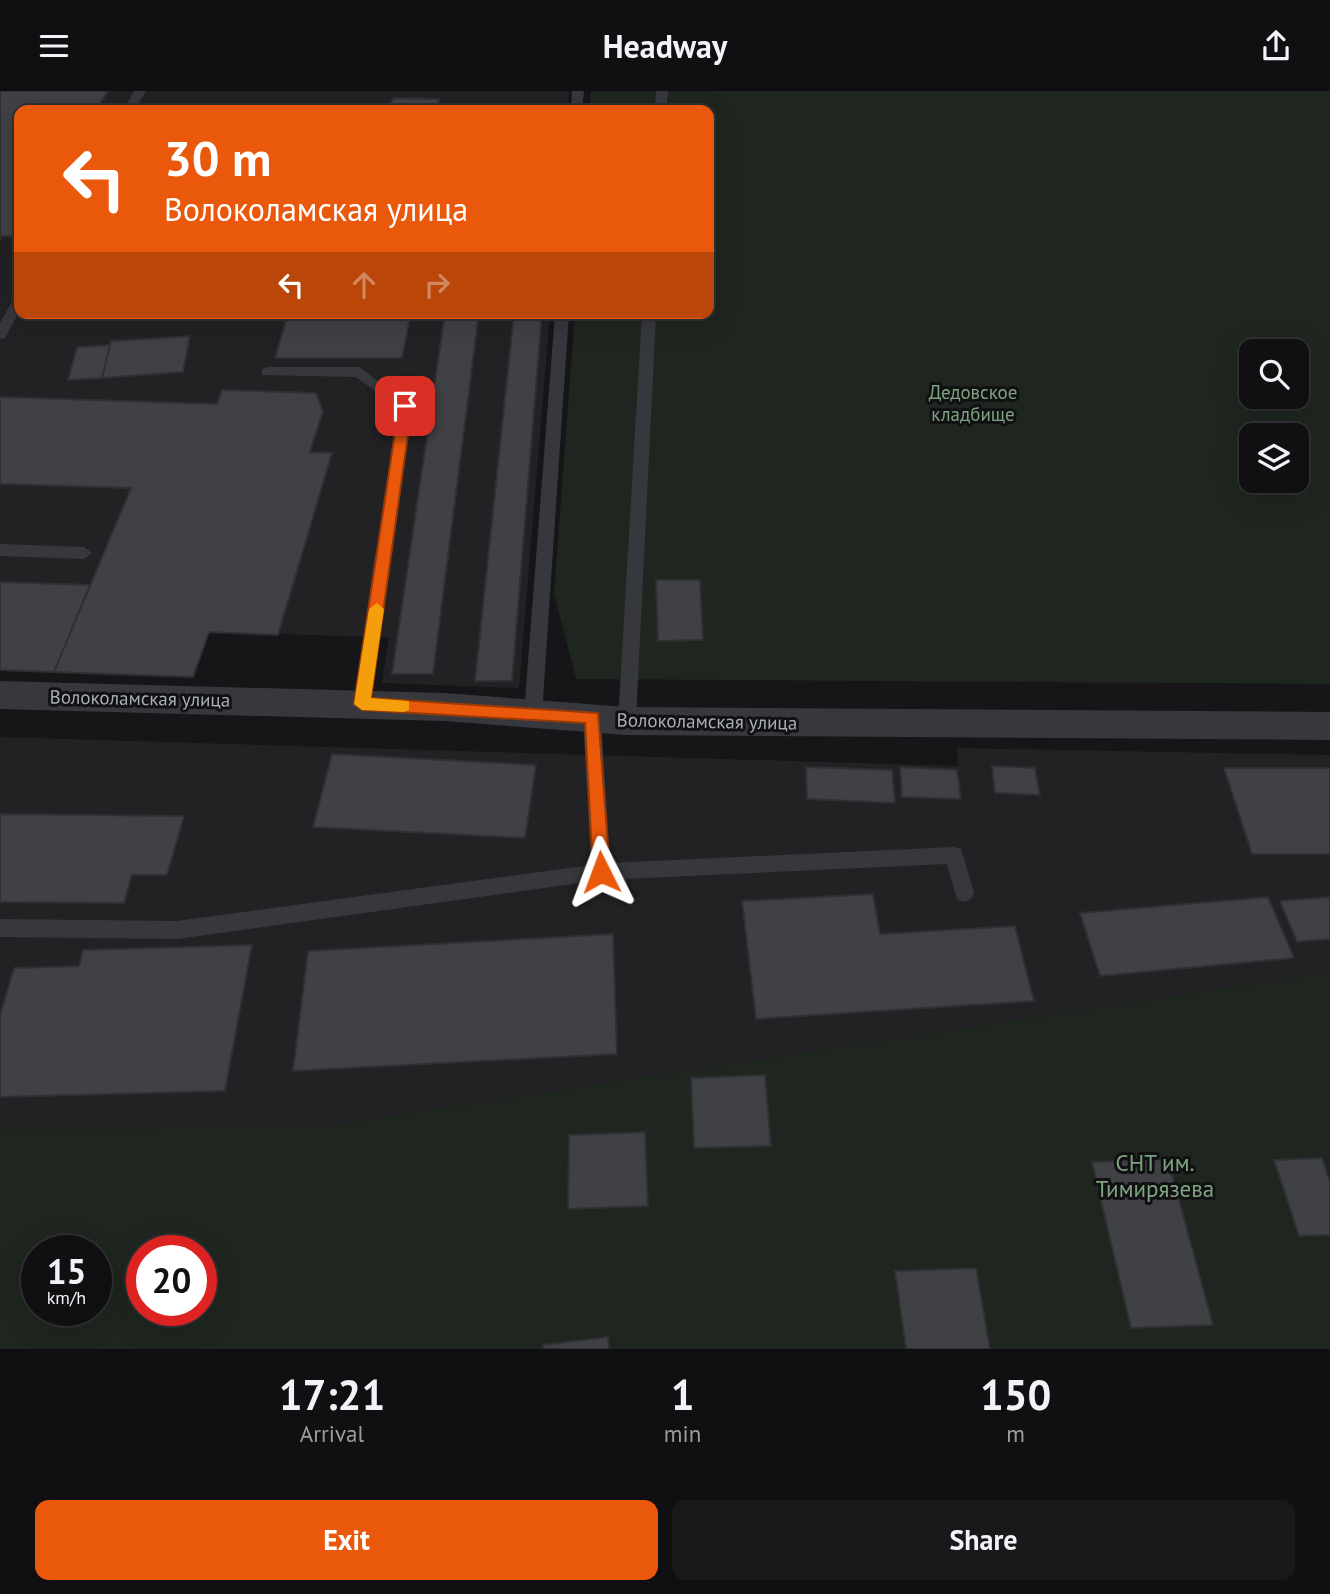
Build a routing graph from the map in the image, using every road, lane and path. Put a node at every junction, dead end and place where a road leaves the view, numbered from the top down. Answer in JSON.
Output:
{"nodes":[{"id":1,"x":14,"y":310,"type":"edge"},
{"id":2,"x":562,"y":319,"type":"edge"},
{"id":3,"x":649,"y":319,"type":"edge"},
{"id":4,"x":0,"y":335,"type":"edge"},
{"id":5,"x":267,"y":372,"type":"dead end"},
{"id":6,"x":0,"y":550,"type":"edge"},
{"id":7,"x":84,"y":554,"type":"dead end"},
{"id":8,"x":0,"y":695,"type":"edge"},
{"id":9,"x":362,"y":704,"type":"junction"},
{"id":10,"x":533,"y":713,"type":"junction"},
{"id":11,"x":593,"y":717,"type":"junction"},
{"id":12,"x":627,"y":721,"type":"junction"},
{"id":13,"x":1330,"y":726,"type":"edge"},
{"id":14,"x":601,"y":872,"type":"junction"},
{"id":15,"x":964,"y":893,"type":"dead end"},
{"id":16,"x":0,"y":928,"type":"edge"}],
"edges":[{"from":1,"to":4,"type":"lane"},
{"from":2,"to":10,"type":"lane"},
{"from":3,"to":12,"type":"lane"},
{"from":5,"to":9,"type":"lane"},
{"from":6,"to":7,"type":"lane"},
{"from":8,"to":9,"type":"street","name":"Волоколамская улица"},
{"from":9,"to":10,"type":"street","name":"Волоколамская улица"},
{"from":10,"to":11,"type":"street","name":"Волоколамская улица"},
{"from":11,"to":12,"type":"street","name":"Волоколамская улица"},
{"from":11,"to":14,"type":"lane"},
{"from":12,"to":13,"type":"street","name":"Волоколамская улица"},
{"from":14,"to":15,"type":"lane"},
{"from":14,"to":16,"type":"lane"}]}
